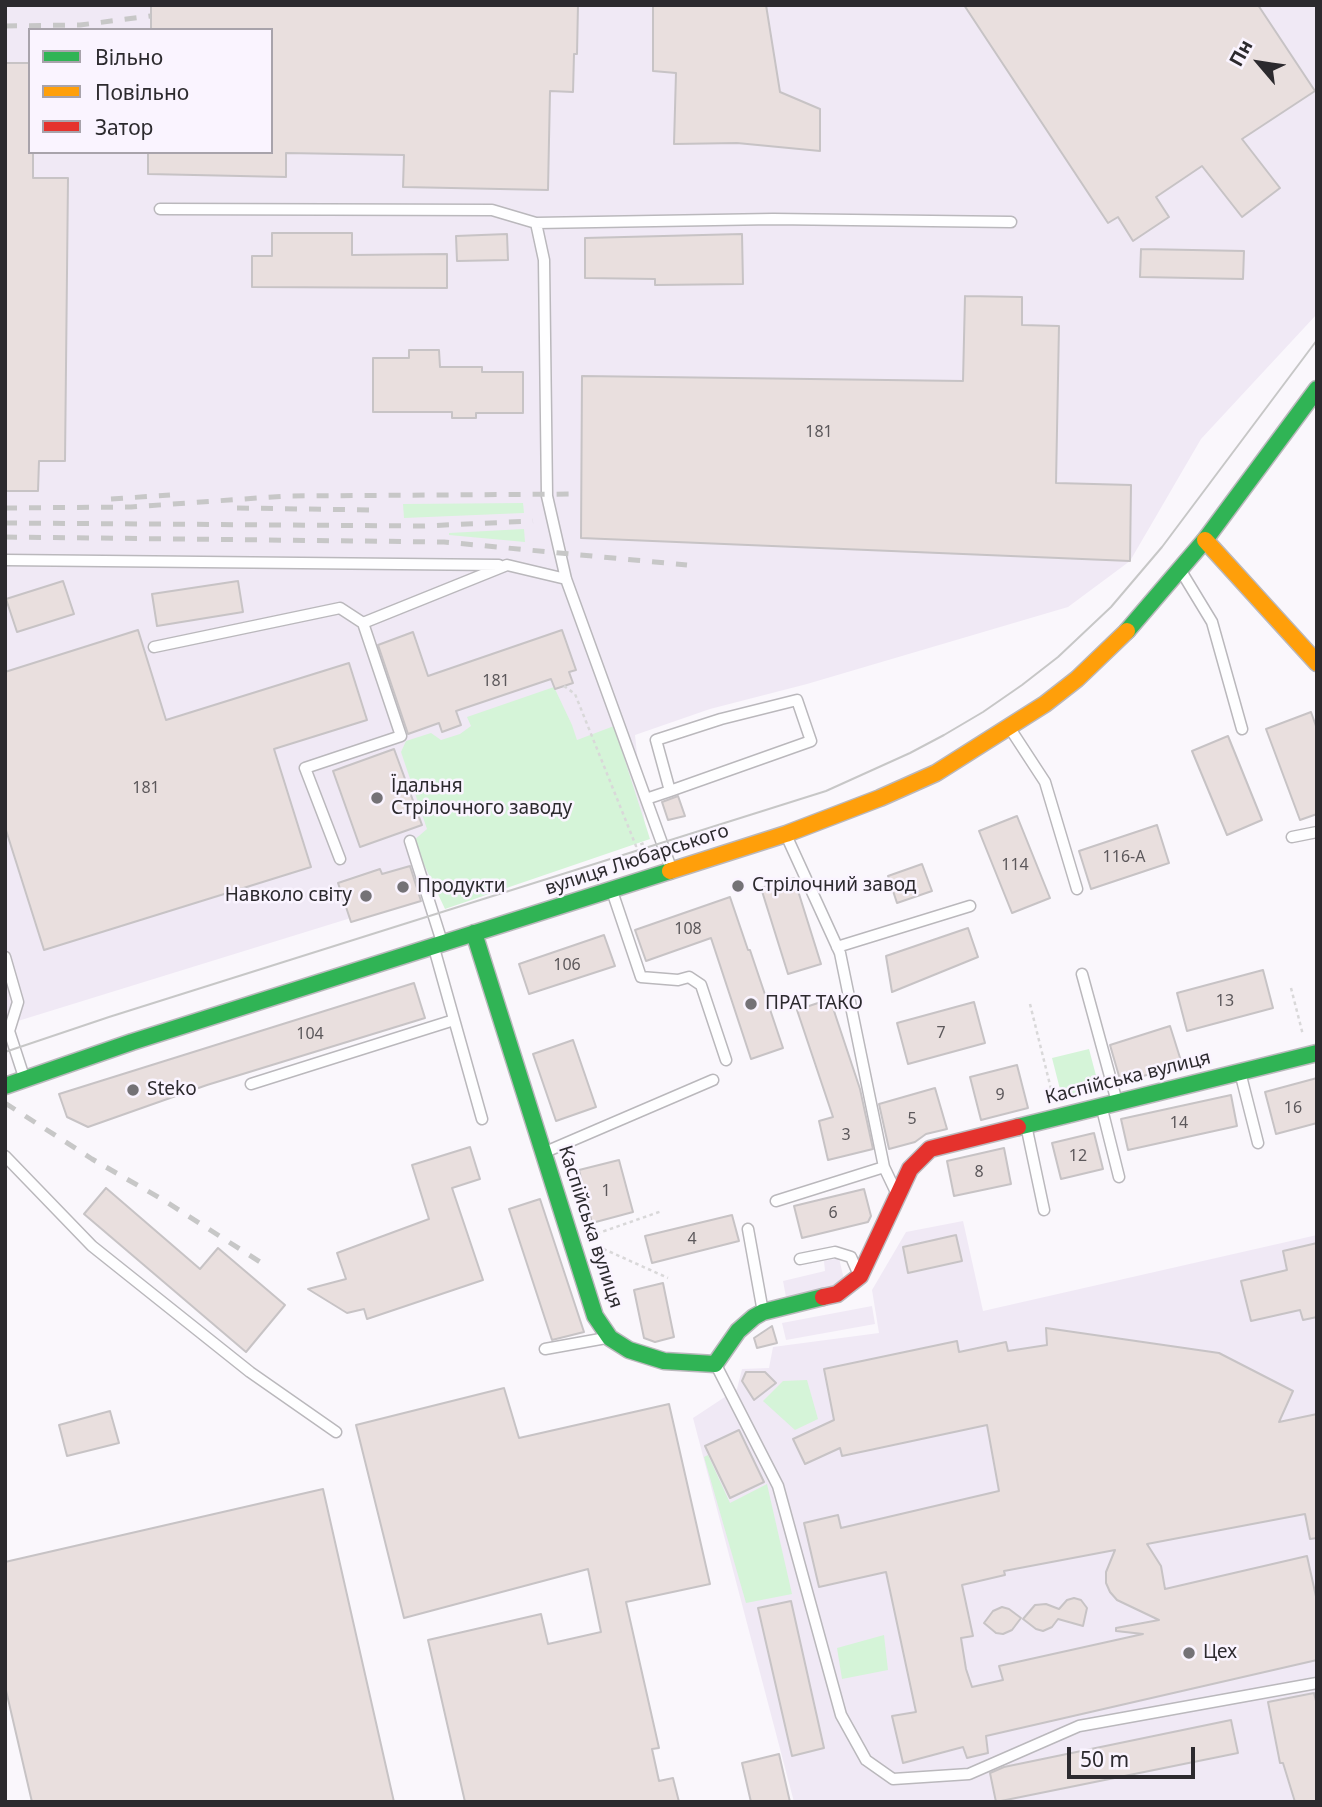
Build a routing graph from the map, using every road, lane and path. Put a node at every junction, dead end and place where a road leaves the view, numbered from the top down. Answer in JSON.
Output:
{"nodes":[{"id":1,"x":160,"y":209,"type":"dead end"},
{"id":2,"x":1011,"y":222,"type":"dead end"},
{"id":3,"x":536,"y":223,"type":"junction"},
{"id":4,"x":1314,"y":398,"type":"edge"},
{"id":5,"x":1205,"y":540,"type":"junction"},
{"id":6,"x":5,"y":560,"type":"edge"},
{"id":7,"x":507,"y":565,"type":"junction"},
{"id":8,"x":1180,"y":570,"type":"junction"},
{"id":9,"x":566,"y":579,"type":"junction"},
{"id":10,"x":363,"y":623,"type":"junction"},
{"id":11,"x":154,"y":647,"type":"dead end"},
{"id":12,"x":1317,"y":663,"type":"edge"},
{"id":13,"x":564,"y":685,"type":"dead end"},
{"id":14,"x":1010,"y":728,"type":"junction"},
{"id":15,"x":1242,"y":729,"type":"dead end"},
{"id":16,"x":670,"y":791,"type":"junction"},
{"id":17,"x":646,"y":799,"type":"junction"},
{"id":18,"x":1317,"y":832,"type":"edge"},
{"id":19,"x":786,"y":834,"type":"junction"},
{"id":20,"x":661,"y":838,"type":"junction"},
{"id":21,"x":1292,"y":838,"type":"dead end"},
{"id":22,"x":410,"y":841,"type":"dead end"},
{"id":23,"x":340,"y":859,"type":"dead end"},
{"id":24,"x":672,"y":872,"type":"junction"},
{"id":25,"x":1077,"y":890,"type":"dead end"},
{"id":26,"x":612,"y":891,"type":"junction"},
{"id":27,"x":970,"y":905,"type":"dead end"},
{"id":28,"x":474,"y":933,"type":"junction"},
{"id":29,"x":438,"y":944,"type":"junction"},
{"id":30,"x":837,"y":947,"type":"junction"},
{"id":31,"x":5,"y":957,"type":"edge"},
{"id":32,"x":1082,"y":974,"type":"dead end"},
{"id":33,"x":1291,"y":988,"type":"dead end"},
{"id":34,"x":1030,"y":1004,"type":"dead end"},
{"id":35,"x":454,"y":1020,"type":"junction"},
{"id":36,"x":7,"y":1029,"type":"edge"},
{"id":37,"x":1312,"y":1054,"type":"edge"},
{"id":38,"x":726,"y":1060,"type":"dead end"},
{"id":39,"x":1240,"y":1072,"type":"junction"},
{"id":40,"x":24,"y":1078,"type":"junction"},
{"id":41,"x":713,"y":1080,"type":"dead end"},
{"id":42,"x":251,"y":1084,"type":"dead end"},
{"id":43,"x":5,"y":1086,"type":"edge"},
{"id":44,"x":1109,"y":1104,"type":"junction"},
{"id":45,"x":1058,"y":1117,"type":"junction"},
{"id":46,"x":482,"y":1119,"type":"dead end"},
{"id":47,"x":1026,"y":1125,"type":"junction"},
{"id":48,"x":1258,"y":1143,"type":"dead end"},
{"id":49,"x":543,"y":1154,"type":"junction"},
{"id":50,"x":5,"y":1156,"type":"edge"},
{"id":51,"x":884,"y":1167,"type":"junction"},
{"id":52,"x":1119,"y":1177,"type":"dead end"},
{"id":53,"x":897,"y":1194,"type":"junction"},
{"id":54,"x":776,"y":1201,"type":"dead end"},
{"id":55,"x":1044,"y":1210,"type":"dead end"},
{"id":56,"x":662,"y":1211,"type":"dead end"},
{"id":57,"x":748,"y":1229,"type":"dead end"},
{"id":58,"x":577,"y":1242,"type":"junction"},
{"id":59,"x":800,"y":1259,"type":"dead end"},
{"id":60,"x":860,"y":1276,"type":"junction"},
{"id":61,"x":668,"y":1278,"type":"dead end"},
{"id":62,"x":763,"y":1312,"type":"junction"},
{"id":63,"x":610,"y":1338,"type":"junction"},
{"id":64,"x":545,"y":1349,"type":"dead end"},
{"id":65,"x":715,"y":1364,"type":"junction"},
{"id":66,"x":336,"y":1432,"type":"dead end"},
{"id":67,"x":1317,"y":1683,"type":"edge"}],
"edges":[{"from":1,"to":3,"type":"lane"},
{"from":2,"to":3,"type":"lane"},
{"from":3,"to":9,"type":"lane"},
{"from":4,"to":5,"type":"main road","name":"вулиця Любарського"},
{"from":5,"to":8,"type":"main road","name":"вулиця Любарського"},
{"from":5,"to":12,"type":"main road"},
{"from":6,"to":7,"type":"lane"},
{"from":7,"to":9,"type":"lane"},
{"from":7,"to":10,"type":"lane"},
{"from":8,"to":14,"type":"main road","name":"вулиця Любарського"},
{"from":8,"to":15,"type":"lane"},
{"from":9,"to":17,"type":"lane"},
{"from":10,"to":11,"type":"lane"},
{"from":10,"to":23,"type":"lane"},
{"from":13,"to":20,"type":"path"},
{"from":14,"to":19,"type":"main road","name":"вулиця Любарського"},
{"from":14,"to":25,"type":"lane"},
{"from":16,"to":16,"type":"lane"},
{"from":16,"to":17,"type":"lane"},
{"from":17,"to":20,"type":"lane"},
{"from":18,"to":21,"type":"lane"},
{"from":19,"to":24,"type":"main road","name":"вулиця Любарського"},
{"from":19,"to":30,"type":"lane"},
{"from":20,"to":24,"type":"lane"},
{"from":22,"to":29,"type":"lane"},
{"from":24,"to":26,"type":"main road","name":"вулиця Любарського"},
{"from":26,"to":28,"type":"main road","name":"вулиця Любарського"},
{"from":26,"to":38,"type":"lane"},
{"from":27,"to":30,"type":"lane"},
{"from":28,"to":29,"type":"main road","name":"вулиця Любарського"},
{"from":28,"to":49,"type":"main road","name":"Каспійська вулиця"},
{"from":29,"to":35,"type":"lane"},
{"from":29,"to":40,"type":"main road","name":"вулиця Любарського"},
{"from":30,"to":51,"type":"lane"},
{"from":31,"to":36,"type":"lane"},
{"from":32,"to":44,"type":"lane"},
{"from":33,"to":37,"type":"path"},
{"from":34,"to":45,"type":"path"},
{"from":35,"to":42,"type":"lane"},
{"from":35,"to":46,"type":"lane"},
{"from":36,"to":40,"type":"lane"},
{"from":37,"to":39,"type":"main road","name":"Каспійська вулиця"},
{"from":39,"to":44,"type":"main road","name":"Каспійська вулиця"},
{"from":39,"to":48,"type":"lane"},
{"from":40,"to":43,"type":"main road","name":"вулиця Любарського"},
{"from":41,"to":49,"type":"lane"},
{"from":44,"to":45,"type":"main road","name":"Каспійська вулиця"},
{"from":44,"to":52,"type":"lane"},
{"from":45,"to":47,"type":"main road","name":"Каспійська вулиця"},
{"from":47,"to":53,"type":"main road","name":"Каспійська вулиця"},
{"from":47,"to":55,"type":"lane"},
{"from":49,"to":58,"type":"main road","name":"Каспійська вулиця"},
{"from":50,"to":66,"type":"lane"},
{"from":51,"to":53,"type":"lane"},
{"from":51,"to":54,"type":"lane"},
{"from":53,"to":60,"type":"main road","name":"Каспійська вулиця"},
{"from":56,"to":58,"type":"path"},
{"from":57,"to":62,"type":"lane"},
{"from":58,"to":61,"type":"path"},
{"from":58,"to":63,"type":"main road","name":"Каспійська вулиця"},
{"from":59,"to":60,"type":"lane"},
{"from":60,"to":62,"type":"main road","name":"Каспійська вулиця"},
{"from":62,"to":65,"type":"main road","name":"Каспійська вулиця"},
{"from":63,"to":64,"type":"lane"},
{"from":63,"to":65,"type":"main road","name":"Каспійська вулиця"},
{"from":65,"to":67,"type":"lane"}]}
